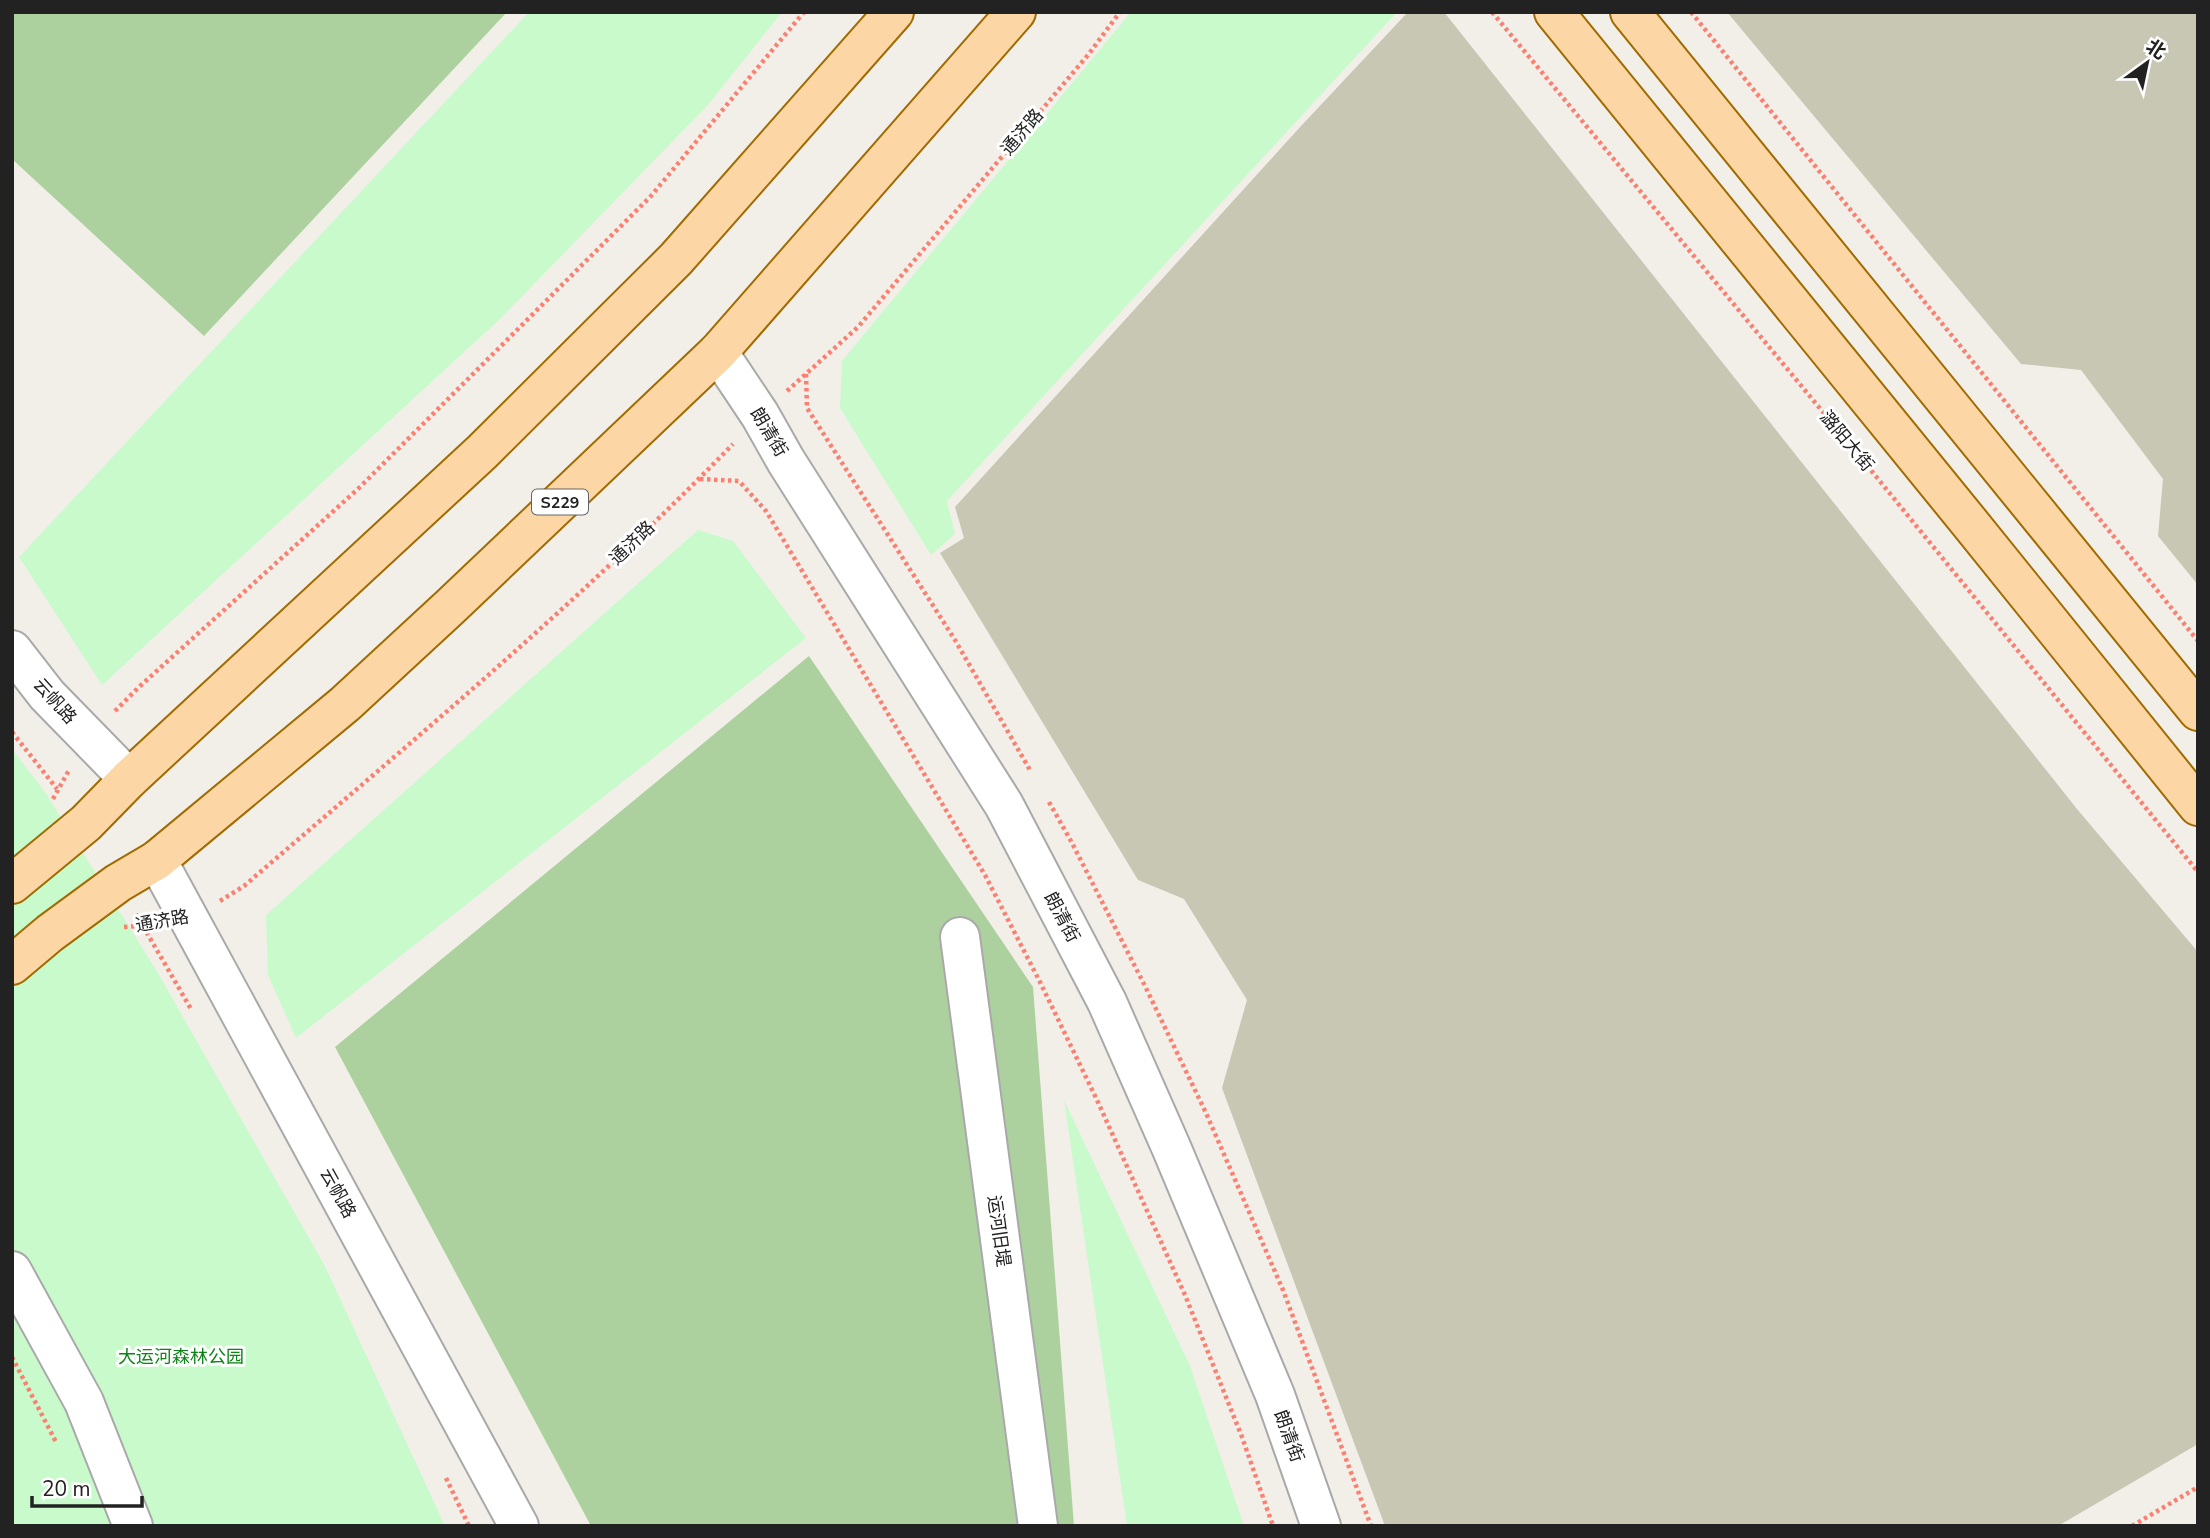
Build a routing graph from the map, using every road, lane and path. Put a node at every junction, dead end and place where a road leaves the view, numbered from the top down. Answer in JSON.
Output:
{"nodes":[{"id":1,"x":804,"y":12,"type":"edge"},
{"id":2,"x":894,"y":12,"type":"edge"},
{"id":3,"x":1016,"y":12,"type":"edge"},
{"id":4,"x":1120,"y":12,"type":"edge"},
{"id":5,"x":1492,"y":12,"type":"edge"},
{"id":6,"x":1554,"y":12,"type":"edge"},
{"id":7,"x":1630,"y":12,"type":"edge"},
{"id":8,"x":1691,"y":12,"type":"edge"},
{"id":9,"x":718,"y":352,"type":"junction"},
{"id":10,"x":760,"y":415,"type":"junction"},
{"id":11,"x":699,"y":479,"type":"junction"},
{"id":12,"x":2198,"y":641,"type":"edge"},
{"id":13,"x":12,"y":650,"type":"edge"},
{"id":14,"x":2198,"y":711,"type":"edge"},
{"id":15,"x":12,"y":732,"type":"edge"},
{"id":16,"x":89,"y":737,"type":"junction"},
{"id":17,"x":129,"y":779,"type":"junction"},
{"id":18,"x":57,"y":789,"type":"junction"},
{"id":19,"x":52,"y":800,"type":"dead end"},
{"id":20,"x":2198,"y":806,"type":"edge"},
{"id":21,"x":86,"y":822,"type":"junction"},
{"id":22,"x":157,"y":860,"type":"junction"},
{"id":23,"x":2198,"y":872,"type":"edge"},
{"id":24,"x":14,"y":883,"type":"edge"},
{"id":25,"x":189,"y":920,"type":"junction"},
{"id":26,"x":117,"y":928,"type":"dead end"},
{"id":27,"x":960,"y":937,"type":"dead end"},
{"id":28,"x":12,"y":965,"type":"edge"},
{"id":29,"x":12,"y":1271,"type":"edge"},
{"id":30,"x":12,"y":1357,"type":"edge"},
{"id":31,"x":61,"y":1453,"type":"dead end"},
{"id":32,"x":2198,"y":1488,"type":"edge"},
{"id":33,"x":133,"y":1526,"type":"edge"},
{"id":34,"x":519,"y":1526,"type":"edge"},
{"id":35,"x":1038,"y":1526,"type":"edge"},
{"id":36,"x":1272,"y":1526,"type":"edge"},
{"id":37,"x":1321,"y":1526,"type":"edge"},
{"id":38,"x":2132,"y":1526,"type":"edge"}],
"edges":[{"from":1,"to":16,"type":"path"},
{"from":2,"to":17,"type":"main road"},
{"from":3,"to":9,"type":"main road","number":"S229"},
{"from":4,"to":10,"type":"path","name":"通济路"},
{"from":5,"to":23,"type":"path","name":"潞阳大街"},
{"from":6,"to":20,"type":"main road"},
{"from":7,"to":14,"type":"main road"},
{"from":8,"to":12,"type":"path"},
{"from":9,"to":10,"type":"street","name":"朗清街"},
{"from":9,"to":22,"type":"main road","number":"S229"},
{"from":10,"to":11,"type":"path","name":"通济路"},
{"from":10,"to":37,"type":"street","name":"朗清街"},
{"from":11,"to":25,"type":"path","name":"通济路"},
{"from":11,"to":36,"type":"path"},
{"from":13,"to":16,"type":"street","name":"云帆路"},
{"from":15,"to":18,"type":"path"},
{"from":16,"to":17,"type":"street","name":"云帆路"},
{"from":16,"to":18,"type":"path"},
{"from":17,"to":21,"type":"main road"},
{"from":18,"to":19,"type":"path"},
{"from":18,"to":21,"type":"path"},
{"from":21,"to":24,"type":"main road"},
{"from":22,"to":25,"type":"street","name":"云帆路"},
{"from":22,"to":28,"type":"main road","number":"S229"},
{"from":25,"to":26,"type":"path","name":"通济路"},
{"from":25,"to":34,"type":"street","name":"云帆路"},
{"from":27,"to":35,"type":"street","name":"运河旧堤"},
{"from":29,"to":33,"type":"street"},
{"from":30,"to":31,"type":"path"},
{"from":32,"to":38,"type":"path"}]}
